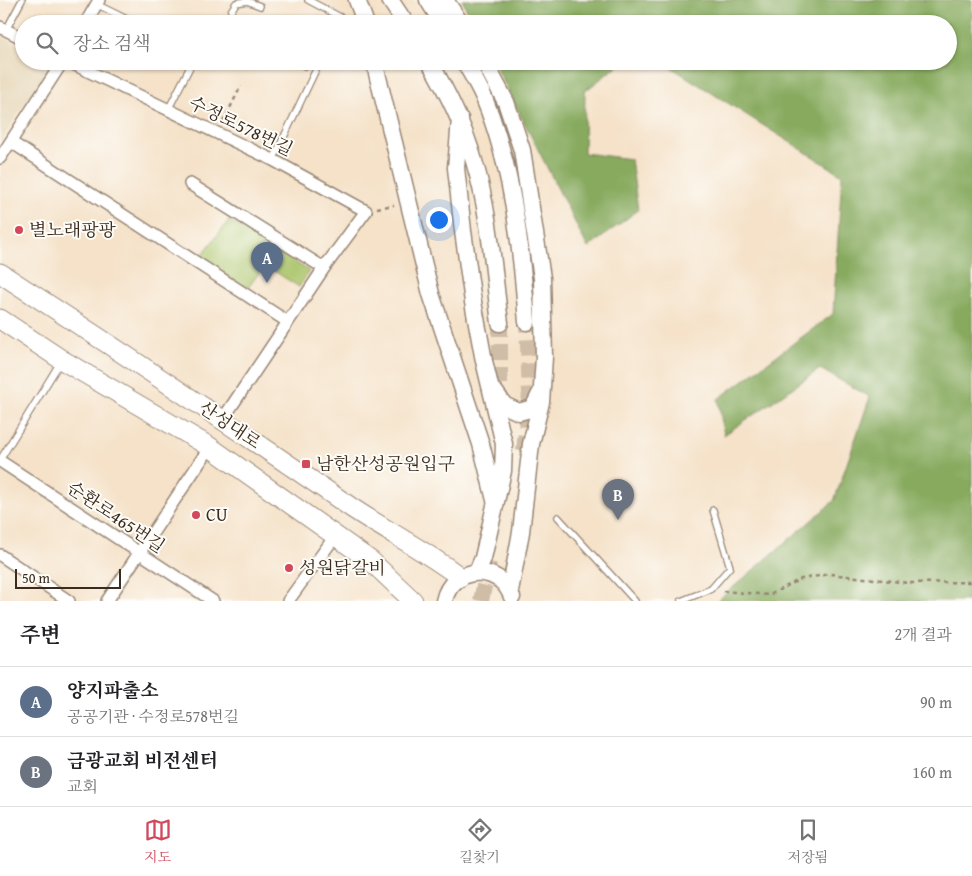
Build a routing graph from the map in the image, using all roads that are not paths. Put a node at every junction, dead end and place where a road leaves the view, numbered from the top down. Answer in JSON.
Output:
{"nodes":[{"id":1,"x":22,"y":0,"type":"edge"},
{"id":2,"x":308,"y":0,"type":"edge"},
{"id":3,"x":357,"y":0,"type":"edge"},
{"id":4,"x":390,"y":0,"type":"edge"},
{"id":5,"x":428,"y":0,"type":"edge"},
{"id":6,"x":445,"y":0,"type":"edge"},
{"id":7,"x":98,"y":2,"type":"edge"},
{"id":8,"x":260,"y":6,"type":"dead end"},
{"id":9,"x":90,"y":15,"type":"edge"},
{"id":10,"x":121,"y":15,"type":"edge"},
{"id":11,"x":231,"y":15,"type":"edge"},
{"id":12,"x":336,"y":15,"type":"edge"},
{"id":13,"x":363,"y":15,"type":"edge"},
{"id":14,"x":400,"y":15,"type":"edge"},
{"id":15,"x":437,"y":15,"type":"edge"},
{"id":16,"x":456,"y":15,"type":"edge"},
{"id":17,"x":3,"y":28,"type":"edge"},
{"id":18,"x":15,"y":34,"type":"edge"},
{"id":19,"x":57,"y":70,"type":"edge"},
{"id":20,"x":86,"y":70,"type":"edge"},
{"id":21,"x":188,"y":70,"type":"edge"},
{"id":22,"x":316,"y":70,"type":"edge"},
{"id":23,"x":373,"y":70,"type":"edge"},
{"id":24,"x":376,"y":70,"type":"edge"},
{"id":25,"x":433,"y":70,"type":"edge"},
{"id":26,"x":469,"y":70,"type":"edge"},
{"id":27,"x":489,"y":70,"type":"edge"},
{"id":28,"x":382,"y":93,"type":"junction"},
{"id":29,"x":168,"y":110,"type":"junction"},
{"id":30,"x":460,"y":119,"type":"junction"},
{"id":31,"x":11,"y":142,"type":"junction"},
{"id":32,"x":0,"y":158,"type":"edge"},
{"id":33,"x":273,"y":160,"type":"junction"},
{"id":34,"x":190,"y":184,"type":"dead end"},
{"id":35,"x":324,"y":268,"type":"junction"},
{"id":36,"x":0,"y":273,"type":"edge"},
{"id":37,"x":0,"y":319,"type":"edge"},
{"id":38,"x":288,"y":322,"type":"junction"},
{"id":39,"x":527,"y":322,"type":"tunnel mouth"},
{"id":40,"x":500,"y":323,"type":"tunnel mouth"},
{"id":41,"x":62,"y":360,"type":"junction"},
{"id":42,"x":491,"y":386,"type":"junction"},
{"id":43,"x":542,"y":390,"type":"junction"},
{"id":44,"x":223,"y":419,"type":"junction"},
{"id":45,"x":210,"y":448,"type":"junction"},
{"id":46,"x":0,"y":460,"type":"edge"},
{"id":47,"x":496,"y":504,"type":"junction"},
{"id":48,"x":713,"y":510,"type":"dead end"},
{"id":49,"x":558,"y":517,"type":"dead end"},
{"id":50,"x":336,"y":536,"type":"junction"},
{"id":51,"x":138,"y":553,"type":"junction"},
{"id":52,"x":0,"y":555,"type":"edge"},
{"id":53,"x":469,"y":574,"type":"junction"},
{"id":54,"x":512,"y":596,"type":"edge"},
{"id":55,"x":69,"y":601,"type":"edge"},
{"id":56,"x":107,"y":601,"type":"edge"},
{"id":57,"x":213,"y":601,"type":"edge"},
{"id":58,"x":288,"y":601,"type":"edge"},
{"id":59,"x":413,"y":601,"type":"edge"},
{"id":60,"x":444,"y":601,"type":"edge"},
{"id":61,"x":635,"y":601,"type":"edge"},
{"id":62,"x":681,"y":601,"type":"edge"}],
"edges":[{"from":1,"to":17,"type":"lane"},
{"from":2,"to":12,"type":"lane"},
{"from":3,"to":13,"type":"main road"},
{"from":4,"to":14,"type":"main road"},
{"from":5,"to":15,"type":"main road"},
{"from":6,"to":16,"type":"main road"},
{"from":7,"to":9,"type":"street"},
{"from":7,"to":10,"type":"lane"},
{"from":8,"to":11,"type":"lane"},
{"from":17,"to":18,"type":"street"},
{"from":19,"to":31,"type":"street"},
{"from":20,"to":29,"type":"street","name":"수정로578번길"},
{"from":21,"to":29,"type":"lane"},
{"from":22,"to":33,"type":"lane"},
{"from":23,"to":28,"type":"lane"},
{"from":24,"to":28,"type":"main road"},
{"from":25,"to":30,"type":"main road"},
{"from":26,"to":39,"type":"main road"},
{"from":27,"to":43,"type":"main road"},
{"from":28,"to":47,"type":"main road"},
{"from":29,"to":33,"type":"street","name":"수정로578번길"},
{"from":30,"to":40,"type":"main road"},
{"from":30,"to":42,"type":"main road"},
{"from":31,"to":32,"type":"street"},
{"from":31,"to":38,"type":"street"},
{"from":33,"to":35,"type":"street","name":"수정로578번길"},
{"from":34,"to":35,"type":"street"},
{"from":35,"to":38,"type":"street"},
{"from":36,"to":44,"type":"main road","name":"산성대로"},
{"from":37,"to":41,"type":"main road","name":"산성대로"},
{"from":38,"to":44,"type":"street"},
{"from":41,"to":45,"type":"main road","name":"산성대로"},
{"from":41,"to":46,"type":"lane"},
{"from":42,"to":43,"type":"main road"},
{"from":42,"to":47,"type":"main road"},
{"from":43,"to":54,"type":"main road"},
{"from":44,"to":53,"type":"main road","name":"산성대로"},
{"from":45,"to":50,"type":"main road","name":"산성대로"},
{"from":45,"to":51,"type":"street"},
{"from":46,"to":51,"type":"street","name":"순환로465번길"},
{"from":47,"to":53,"type":"main road"},
{"from":48,"to":62,"type":"lane"},
{"from":49,"to":61,"type":"lane"},
{"from":50,"to":58,"type":"street"},
{"from":50,"to":59,"type":"main road","name":"산성대로"},
{"from":51,"to":56,"type":"street"},
{"from":51,"to":57,"type":"street","name":"순환로465번길"},
{"from":52,"to":55,"type":"street"},
{"from":53,"to":54,"type":"main road"},
{"from":53,"to":60,"type":"main road"}]}
